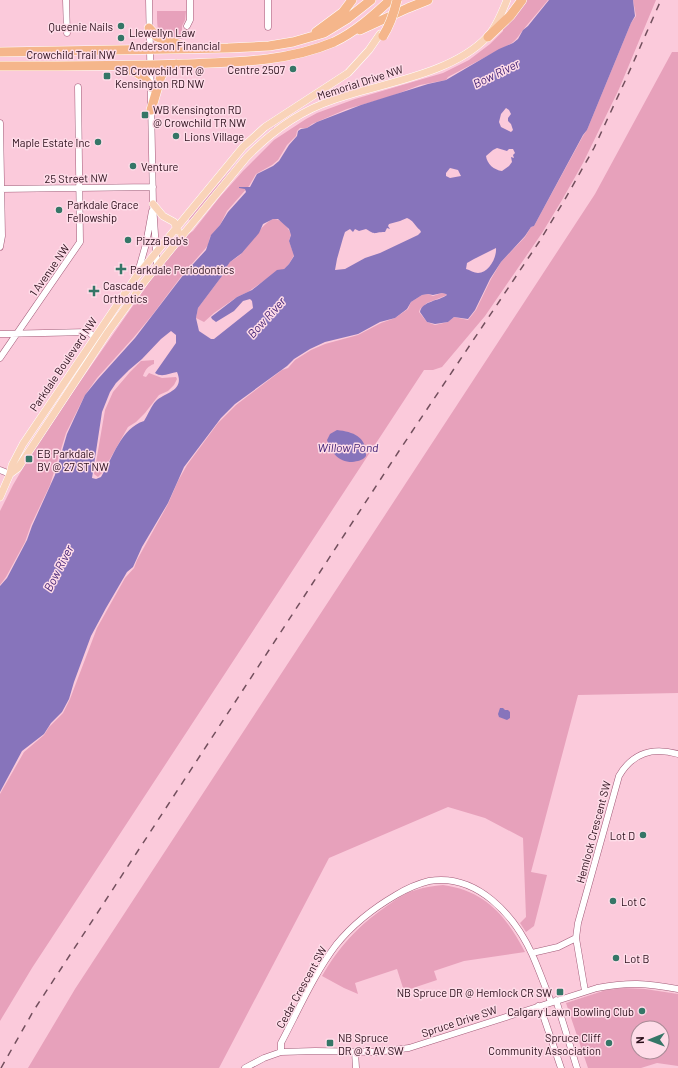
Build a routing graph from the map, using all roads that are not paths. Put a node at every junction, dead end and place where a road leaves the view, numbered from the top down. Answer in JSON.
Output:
{"nodes":[{"id":1,"x":66,"y":0,"type":"edge"},
{"id":2,"x":149,"y":0,"type":"edge"},
{"id":3,"x":190,"y":0,"type":"edge"},
{"id":4,"x":268,"y":0,"type":"edge"},
{"id":5,"x":352,"y":0,"type":"edge"},
{"id":6,"x":371,"y":0,"type":"edge"},
{"id":7,"x":390,"y":0,"type":"edge"},
{"id":8,"x":397,"y":0,"type":"edge"},
{"id":9,"x":428,"y":0,"type":"edge"},
{"id":10,"x":507,"y":0,"type":"edge"},
{"id":11,"x":522,"y":0,"type":"edge"},
{"id":12,"x":187,"y":26,"type":"dead end"},
{"id":13,"x":268,"y":27,"type":"dead end"},
{"id":14,"x":149,"y":28,"type":"junction"},
{"id":15,"x":67,"y":33,"type":"dead end"},
{"id":16,"x":345,"y":36,"type":"junction"},
{"id":17,"x":380,"y":36,"type":"joint"},
{"id":18,"x":488,"y":37,"type":"junction"},
{"id":19,"x":307,"y":38,"type":"junction"},
{"id":20,"x":191,"y":48,"type":"junction"},
{"id":21,"x":150,"y":50,"type":"junction"},
{"id":22,"x":0,"y":52,"type":"edge"},
{"id":23,"x":176,"y":64,"type":"junction"},
{"id":24,"x":102,"y":65,"type":"junction"},
{"id":25,"x":150,"y":65,"type":"junction"},
{"id":26,"x":0,"y":66,"type":"edge"},
{"id":27,"x":78,"y":87,"type":"dead end"},
{"id":28,"x":151,"y":87,"type":"junction"},
{"id":29,"x":151,"y":110,"type":"junction"},
{"id":30,"x":0,"y":123,"type":"edge"},
{"id":31,"x":153,"y":187,"type":"junction"},
{"id":32,"x":80,"y":188,"type":"junction"},
{"id":33,"x":1,"y":189,"type":"edge"},
{"id":34,"x":153,"y":204,"type":"junction"},
{"id":35,"x":187,"y":216,"type":"junction"},
{"id":36,"x":170,"y":220,"type":"junction"},
{"id":37,"x":177,"y":227,"type":"junction"},
{"id":38,"x":177,"y":241,"type":"junction"},
{"id":39,"x":0,"y":246,"type":"edge"},
{"id":40,"x":156,"y":251,"type":"junction"},
{"id":41,"x":157,"y":265,"type":"junction"},
{"id":42,"x":136,"y":277,"type":"junction"},
{"id":43,"x":17,"y":333,"type":"junction"},
{"id":44,"x":0,"y":334,"type":"edge"},
{"id":45,"x":95,"y":337,"type":"junction"},
{"id":46,"x":0,"y":358,"type":"edge"},
{"id":47,"x":0,"y":470,"type":"edge"},
{"id":48,"x":10,"y":474,"type":"junction"},
{"id":49,"x":0,"y":497,"type":"edge"},
{"id":50,"x":678,"y":754,"type":"edge"},
{"id":51,"x":576,"y":938,"type":"junction"},
{"id":52,"x":532,"y":953,"type":"junction"},
{"id":53,"x":678,"y":989,"type":"edge"},
{"id":54,"x":586,"y":991,"type":"junction"},
{"id":55,"x":553,"y":1001,"type":"junction"},
{"id":56,"x":538,"y":1006,"type":"junction"},
{"id":57,"x":282,"y":1052,"type":"junction"},
{"id":58,"x":355,"y":1052,"type":"junction"},
{"id":59,"x":245,"y":1068,"type":"edge"},
{"id":60,"x":356,"y":1068,"type":"edge"},
{"id":61,"x":561,"y":1068,"type":"edge"},
{"id":62,"x":577,"y":1068,"type":"edge"}],
"edges":[{"from":1,"to":15,"type":"street"},
{"from":2,"to":14,"type":"street"},
{"from":3,"to":12,"type":"street"},
{"from":4,"to":13,"type":"street"},
{"from":5,"to":19,"type":"highway"},
{"from":6,"to":19,"type":"highway","name":"Crowchild Trail NW"},
{"from":7,"to":16,"type":"highway","name":"Crowchild Trail NW"},
{"from":8,"to":17,"type":"highway","bridge":true},
{"from":9,"to":16,"type":"highway"},
{"from":10,"to":18,"type":"main road","name":"Memorial Drive NW"},
{"from":11,"to":18,"type":"highway"},
{"from":14,"to":20,"type":"highway"},
{"from":14,"to":21,"type":"street"},
{"from":16,"to":23,"type":"highway","name":"Crowchild Trail NW"},
{"from":17,"to":35,"type":"main road","name":"Memorial Drive NW"},
{"from":18,"to":38,"type":"main road","name":"Memorial Drive NW"},
{"from":19,"to":20,"type":"highway","name":"Crowchild Trail NW"},
{"from":20,"to":21,"type":"highway","name":"Crowchild Trail NW"},
{"from":21,"to":22,"type":"highway","name":"Crowchild Trail NW"},
{"from":21,"to":25,"type":"street"},
{"from":23,"to":25,"type":"highway","name":"Crowchild Trail NW"},
{"from":23,"to":29,"type":"highway"},
{"from":24,"to":25,"type":"highway","name":"Crowchild Trail NW"},
{"from":24,"to":26,"type":"highway","name":"Crowchild Trail NW"},
{"from":24,"to":28,"type":"highway"},
{"from":25,"to":28,"type":"street"},
{"from":27,"to":32,"type":"street","name":"1 Avenue NW"},
{"from":28,"to":29,"type":"street"},
{"from":29,"to":31,"type":"street"},
{"from":30,"to":33,"type":"street"},
{"from":31,"to":32,"type":"street","name":"25 Street NW"},
{"from":31,"to":34,"type":"street"},
{"from":32,"to":33,"type":"street","name":"25 Street NW"},
{"from":32,"to":43,"type":"street","name":"1 Avenue NW"},
{"from":33,"to":39,"type":"street"},
{"from":34,"to":36,"type":"main road"},
{"from":34,"to":40,"type":"street"},
{"from":34,"to":42,"type":"street"},
{"from":35,"to":36,"type":"main road"},
{"from":35,"to":37,"type":"main road","name":"Memorial Drive NW"},
{"from":36,"to":37,"type":"main road"},
{"from":37,"to":38,"type":"main road"},
{"from":37,"to":40,"type":"main road","name":"Memorial Drive NW"},
{"from":38,"to":41,"type":"main road","name":"Memorial Drive NW"},
{"from":40,"to":41,"type":"street"},
{"from":40,"to":42,"type":"main road","name":"Parkdale Boulevard NW"},
{"from":41,"to":48,"type":"main road","name":"Parkdale Boulevard NW"},
{"from":42,"to":45,"type":"main road","name":"Parkdale Boulevard NW"},
{"from":43,"to":44,"type":"street"},
{"from":43,"to":45,"type":"street"},
{"from":43,"to":46,"type":"street","name":"1 Avenue NW"},
{"from":45,"to":48,"type":"main road","name":"Parkdale Boulevard NW"},
{"from":47,"to":48,"type":"street"},
{"from":48,"to":49,"type":"main road","name":"Parkdale Boulevard NW"},
{"from":50,"to":51,"type":"street","name":"Hemlock Crescent SW"},
{"from":51,"to":52,"type":"street"},
{"from":51,"to":54,"type":"street","name":"Hemlock Crescent SW"},
{"from":52,"to":55,"type":"street","name":"Cedar Crescent SW"},
{"from":52,"to":57,"type":"street","name":"Cedar Crescent SW"},
{"from":53,"to":54,"type":"street","name":"Spruce Drive SW"},
{"from":54,"to":55,"type":"street","name":"Spruce Drive SW"},
{"from":55,"to":56,"type":"street","name":"Spruce Drive SW"},
{"from":55,"to":62,"type":"street","name":"Cedar Crescent SW"},
{"from":56,"to":58,"type":"street","name":"Spruce Drive SW"},
{"from":56,"to":61,"type":"street"},
{"from":57,"to":58,"type":"street","name":"Spruce Drive SW"},
{"from":57,"to":59,"type":"street","name":"Spruce Drive SW"},
{"from":58,"to":60,"type":"street"}]}
